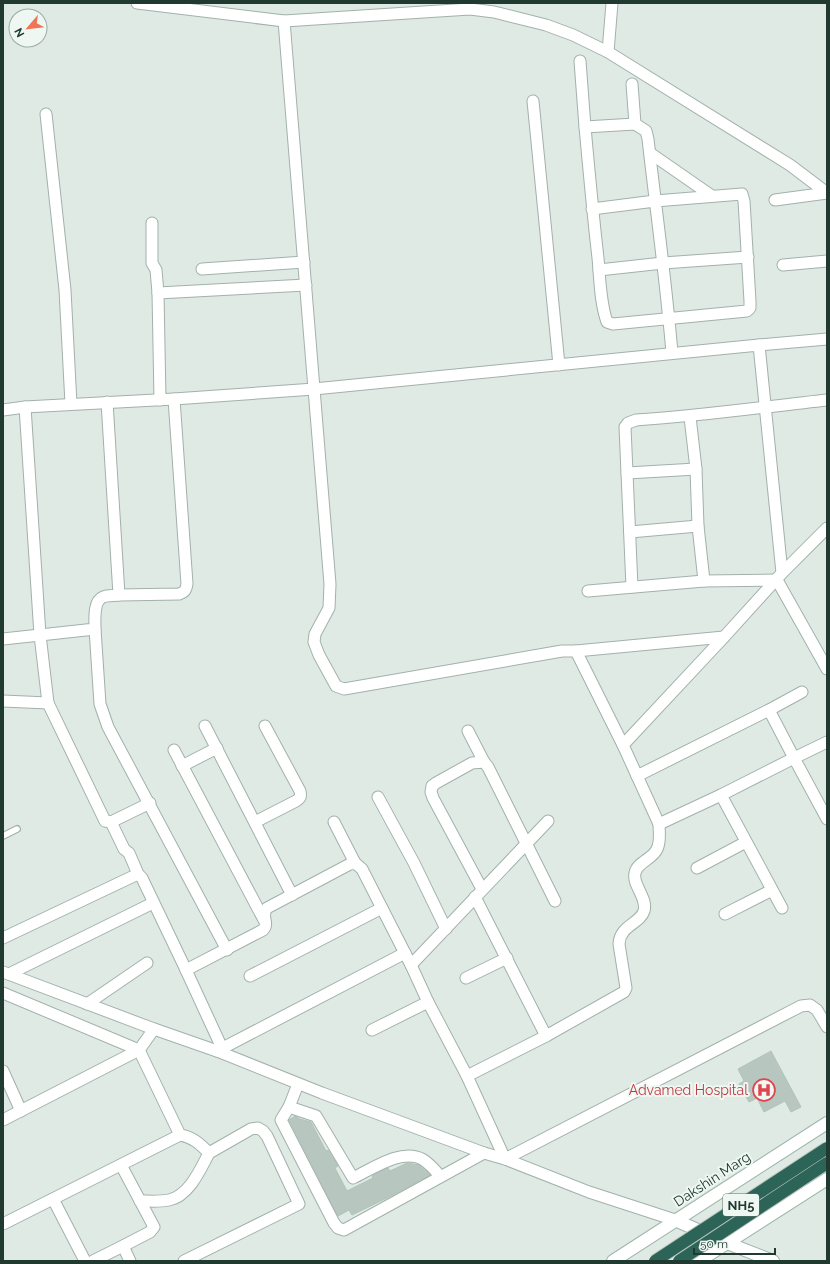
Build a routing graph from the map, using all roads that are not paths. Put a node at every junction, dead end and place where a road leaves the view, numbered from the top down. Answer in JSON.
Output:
{"nodes":[{"id":1,"x":137,"y":3,"type":"edge"},
{"id":2,"x":612,"y":3,"type":"edge"},
{"id":3,"x":284,"y":21,"type":"junction"},
{"id":4,"x":608,"y":52,"type":"junction"},
{"id":5,"x":580,"y":61,"type":"dead end"},
{"id":6,"x":632,"y":84,"type":"dead end"},
{"id":7,"x":533,"y":101,"type":"dead end"},
{"id":8,"x":46,"y":114,"type":"dead end"},
{"id":9,"x":635,"y":124,"type":"junction"},
{"id":10,"x":585,"y":127,"type":"junction"},
{"id":11,"x":650,"y":153,"type":"junction"},
{"id":12,"x":827,"y":193,"type":"edge"},
{"id":13,"x":712,"y":196,"type":"junction"},
{"id":14,"x":775,"y":200,"type":"dead end"},
{"id":15,"x":655,"y":201,"type":"junction"},
{"id":16,"x":592,"y":209,"type":"junction"},
{"id":17,"x":152,"y":223,"type":"dead end"},
{"id":18,"x":748,"y":257,"type":"junction"},
{"id":19,"x":827,"y":261,"type":"edge"},
{"id":20,"x":304,"y":262,"type":"junction"},
{"id":21,"x":663,"y":263,"type":"junction"},
{"id":22,"x":783,"y":265,"type":"dead end"},
{"id":23,"x":202,"y":269,"type":"dead end"},
{"id":24,"x":599,"y":270,"type":"junction"},
{"id":25,"x":306,"y":285,"type":"junction"},
{"id":26,"x":158,"y":293,"type":"junction"},
{"id":27,"x":669,"y":318,"type":"junction"},
{"id":28,"x":827,"y":339,"type":"edge"},
{"id":29,"x":760,"y":345,"type":"junction"},
{"id":30,"x":672,"y":353,"type":"junction"},
{"id":31,"x":559,"y":365,"type":"junction"},
{"id":32,"x":314,"y":389,"type":"junction"},
{"id":33,"x":174,"y":399,"type":"junction"},
{"id":34,"x":160,"y":400,"type":"junction"},
{"id":35,"x":827,"y":400,"type":"edge"},
{"id":36,"x":107,"y":402,"type":"junction"},
{"id":37,"x":71,"y":404,"type":"junction"},
{"id":38,"x":766,"y":406,"type":"junction"},
{"id":39,"x":25,"y":407,"type":"junction"},
{"id":40,"x":3,"y":410,"type":"edge"},
{"id":41,"x":690,"y":417,"type":"junction"},
{"id":42,"x":696,"y":469,"type":"junction"},
{"id":43,"x":627,"y":473,"type":"junction"},
{"id":44,"x":698,"y":526,"type":"junction"},
{"id":45,"x":827,"y":528,"type":"edge"},
{"id":46,"x":630,"y":532,"type":"junction"},
{"id":47,"x":780,"y":576,"type":"junction"},
{"id":48,"x":704,"y":581,"type":"junction"},
{"id":49,"x":632,"y":587,"type":"junction"},
{"id":50,"x":588,"y":591,"type":"dead end"},
{"id":51,"x":119,"y":595,"type":"junction"},
{"id":52,"x":95,"y":629,"type":"junction"},
{"id":53,"x":40,"y":635,"type":"junction"},
{"id":54,"x":724,"y":637,"type":"junction"},
{"id":55,"x":3,"y":639,"type":"edge"},
{"id":56,"x":576,"y":651,"type":"junction"},
{"id":57,"x":827,"y":669,"type":"edge"},
{"id":58,"x":802,"y":692,"type":"dead end"},
{"id":59,"x":3,"y":701,"type":"edge"},
{"id":60,"x":48,"y":703,"type":"junction"},
{"id":61,"x":769,"y":710,"type":"junction"},
{"id":62,"x":205,"y":726,"type":"dead end"},
{"id":63,"x":265,"y":726,"type":"dead end"},
{"id":64,"x":468,"y":731,"type":"dead end"},
{"id":65,"x":827,"y":742,"type":"edge"},
{"id":66,"x":623,"y":745,"type":"junction"},
{"id":67,"x":217,"y":748,"type":"junction"},
{"id":68,"x":174,"y":750,"type":"dead end"},
{"id":69,"x":794,"y":758,"type":"junction"},
{"id":70,"x":484,"y":762,"type":"junction"},
{"id":71,"x":182,"y":766,"type":"junction"},
{"id":72,"x":637,"y":776,"type":"junction"},
{"id":73,"x":721,"y":795,"type":"junction"},
{"id":74,"x":378,"y":797,"type":"dead end"},
{"id":75,"x":150,"y":803,"type":"junction"},
{"id":76,"x":827,"y":819,"type":"edge"},
{"id":77,"x":548,"y":821,"type":"dead end"},
{"id":78,"x":111,"y":822,"type":"junction"},
{"id":79,"x":254,"y":822,"type":"junction"},
{"id":80,"x":334,"y":822,"type":"dead end"},
{"id":81,"x":659,"y":824,"type":"junction"},
{"id":82,"x":17,"y":829,"type":"dead end"},
{"id":83,"x":3,"y":836,"type":"edge"},
{"id":84,"x":746,"y":842,"type":"junction"},
{"id":85,"x":526,"y":844,"type":"junction"},
{"id":86,"x":355,"y":863,"type":"junction"},
{"id":87,"x":697,"y":868,"type":"dead end"},
{"id":88,"x":138,"y":874,"type":"junction"},
{"id":89,"x":772,"y":890,"type":"junction"},
{"id":90,"x":479,"y":893,"type":"junction"},
{"id":91,"x":292,"y":895,"type":"junction"},
{"id":92,"x":555,"y":901,"type":"dead end"},
{"id":93,"x":153,"y":903,"type":"junction"},
{"id":94,"x":382,"y":908,"type":"junction"},
{"id":95,"x":782,"y":908,"type":"dead end"},
{"id":96,"x":725,"y":914,"type":"dead end"},
{"id":97,"x":266,"y":924,"type":"junction"},
{"id":98,"x":446,"y":929,"type":"junction"},
{"id":99,"x":3,"y":938,"type":"edge"},
{"id":100,"x":226,"y":950,"type":"junction"},
{"id":101,"x":405,"y":953,"type":"junction"},
{"id":102,"x":507,"y":958,"type":"junction"},
{"id":103,"x":148,"y":963,"type":"dead end"},
{"id":104,"x":411,"y":965,"type":"junction"},
{"id":105,"x":186,"y":970,"type":"junction"},
{"id":106,"x":6,"y":973,"type":"edge"},
{"id":107,"x":250,"y":976,"type":"dead end"},
{"id":108,"x":466,"y":978,"type":"dead end"},
{"id":109,"x":3,"y":993,"type":"edge"},
{"id":110,"x":428,"y":1002,"type":"junction"},
{"id":111,"x":87,"y":1004,"type":"junction"},
{"id":112,"x":827,"y":1027,"type":"edge"},
{"id":113,"x":154,"y":1029,"type":"junction"},
{"id":114,"x":372,"y":1030,"type":"dead end"},
{"id":115,"x":546,"y":1036,"type":"junction"},
{"id":116,"x":219,"y":1049,"type":"junction"},
{"id":117,"x":139,"y":1050,"type":"junction"},
{"id":118,"x":3,"y":1071,"type":"edge"},
{"id":119,"x":467,"y":1076,"type":"junction"},
{"id":120,"x":298,"y":1084,"type":"junction"},
{"id":121,"x":289,"y":1106,"type":"junction"},
{"id":122,"x":21,"y":1111,"type":"junction"},
{"id":123,"x":3,"y":1120,"type":"edge"},
{"id":124,"x":827,"y":1123,"type":"edge"},
{"id":125,"x":180,"y":1135,"type":"junction"},
{"id":126,"x":827,"y":1148,"type":"edge"},
{"id":127,"x":209,"y":1153,"type":"junction"},
{"id":128,"x":484,"y":1153,"type":"junction"},
{"id":129,"x":506,"y":1159,"type":"junction"},
{"id":130,"x":827,"y":1164,"type":"edge"},
{"id":131,"x":121,"y":1165,"type":"junction"},
{"id":132,"x":440,"y":1176,"type":"junction"},
{"id":133,"x":827,"y":1179,"type":"edge"},
{"id":134,"x":53,"y":1199,"type":"junction"},
{"id":135,"x":140,"y":1201,"type":"junction"},
{"id":136,"x":675,"y":1220,"type":"junction"},
{"id":137,"x":3,"y":1224,"type":"edge"},
{"id":138,"x":727,"y":1243,"type":"junction"},
{"id":139,"x":123,"y":1246,"type":"junction"},
{"id":140,"x":85,"y":1261,"type":"edge"},
{"id":141,"x":93,"y":1261,"type":"edge"},
{"id":142,"x":130,"y":1261,"type":"edge"},
{"id":143,"x":184,"y":1261,"type":"edge"},
{"id":144,"x":613,"y":1261,"type":"edge"},
{"id":145,"x":656,"y":1261,"type":"edge"},
{"id":146,"x":679,"y":1261,"type":"edge"},
{"id":147,"x":699,"y":1261,"type":"edge"},
{"id":148,"x":773,"y":1261,"type":"edge"}],
"edges":[{"from":1,"to":3,"type":"street"},
{"from":2,"to":4,"type":"street"},
{"from":3,"to":4,"type":"street"},
{"from":3,"to":20,"type":"street"},
{"from":4,"to":12,"type":"street"},
{"from":5,"to":10,"type":"street"},
{"from":6,"to":9,"type":"street"},
{"from":7,"to":31,"type":"street"},
{"from":8,"to":37,"type":"street"},
{"from":9,"to":10,"type":"street"},
{"from":9,"to":11,"type":"street"},
{"from":10,"to":16,"type":"street"},
{"from":11,"to":13,"type":"street"},
{"from":11,"to":15,"type":"street"},
{"from":12,"to":14,"type":"street"},
{"from":13,"to":15,"type":"street"},
{"from":13,"to":18,"type":"street"},
{"from":15,"to":16,"type":"street"},
{"from":15,"to":21,"type":"street"},
{"from":16,"to":24,"type":"street"},
{"from":17,"to":26,"type":"street"},
{"from":18,"to":21,"type":"street"},
{"from":18,"to":27,"type":"street"},
{"from":19,"to":22,"type":"street"},
{"from":20,"to":23,"type":"street"},
{"from":20,"to":25,"type":"street"},
{"from":21,"to":24,"type":"street"},
{"from":21,"to":27,"type":"street"},
{"from":24,"to":27,"type":"street"},
{"from":25,"to":26,"type":"street"},
{"from":25,"to":32,"type":"street"},
{"from":26,"to":34,"type":"street"},
{"from":27,"to":30,"type":"street"},
{"from":28,"to":29,"type":"street"},
{"from":29,"to":30,"type":"street"},
{"from":29,"to":38,"type":"street"},
{"from":30,"to":31,"type":"street"},
{"from":31,"to":32,"type":"street"},
{"from":32,"to":33,"type":"street"},
{"from":32,"to":56,"type":"street"},
{"from":33,"to":34,"type":"street"},
{"from":33,"to":51,"type":"street"},
{"from":34,"to":36,"type":"street"},
{"from":35,"to":38,"type":"street"},
{"from":36,"to":37,"type":"street"},
{"from":36,"to":51,"type":"street"},
{"from":37,"to":39,"type":"street"},
{"from":38,"to":41,"type":"street"},
{"from":38,"to":47,"type":"street"},
{"from":39,"to":40,"type":"street"},
{"from":39,"to":53,"type":"street"},
{"from":41,"to":42,"type":"street"},
{"from":41,"to":43,"type":"street"},
{"from":42,"to":43,"type":"street"},
{"from":42,"to":44,"type":"street"},
{"from":43,"to":46,"type":"street"},
{"from":44,"to":46,"type":"street"},
{"from":44,"to":48,"type":"street"},
{"from":45,"to":47,"type":"street"},
{"from":46,"to":49,"type":"street"},
{"from":47,"to":48,"type":"street"},
{"from":47,"to":54,"type":"street"},
{"from":47,"to":57,"type":"street"},
{"from":48,"to":49,"type":"street"},
{"from":49,"to":50,"type":"street"},
{"from":51,"to":52,"type":"street"},
{"from":52,"to":53,"type":"street"},
{"from":52,"to":75,"type":"street"},
{"from":53,"to":55,"type":"street"},
{"from":53,"to":60,"type":"street"},
{"from":54,"to":56,"type":"street"},
{"from":54,"to":66,"type":"street"},
{"from":56,"to":66,"type":"street"},
{"from":58,"to":61,"type":"street"},
{"from":59,"to":60,"type":"street"},
{"from":60,"to":78,"type":"street"},
{"from":61,"to":69,"type":"street"},
{"from":61,"to":72,"type":"street"},
{"from":62,"to":67,"type":"street"},
{"from":63,"to":79,"type":"street"},
{"from":64,"to":70,"type":"street"},
{"from":65,"to":69,"type":"street"},
{"from":66,"to":72,"type":"street"},
{"from":67,"to":71,"type":"street"},
{"from":67,"to":79,"type":"street"},
{"from":68,"to":71,"type":"street"},
{"from":69,"to":73,"type":"street"},
{"from":69,"to":76,"type":"street"},
{"from":70,"to":85,"type":"street"},
{"from":70,"to":90,"type":"street"},
{"from":71,"to":97,"type":"street"},
{"from":72,"to":81,"type":"street"},
{"from":73,"to":81,"type":"street"},
{"from":73,"to":84,"type":"street"},
{"from":74,"to":98,"type":"street"},
{"from":75,"to":78,"type":"street"},
{"from":75,"to":100,"type":"street"},
{"from":77,"to":85,"type":"street"},
{"from":78,"to":88,"type":"street"},
{"from":79,"to":91,"type":"street"},
{"from":80,"to":86,"type":"street"},
{"from":81,"to":115,"type":"street"},
{"from":82,"to":83,"type":"lane"},
{"from":84,"to":87,"type":"street"},
{"from":84,"to":89,"type":"street"},
{"from":85,"to":90,"type":"street"},
{"from":85,"to":92,"type":"street"},
{"from":86,"to":91,"type":"street"},
{"from":86,"to":94,"type":"street"},
{"from":88,"to":93,"type":"street"},
{"from":88,"to":99,"type":"street"},
{"from":89,"to":95,"type":"street"},
{"from":89,"to":96,"type":"street"},
{"from":90,"to":98,"type":"street"},
{"from":90,"to":102,"type":"street"},
{"from":91,"to":97,"type":"street"},
{"from":93,"to":105,"type":"street"},
{"from":93,"to":106,"type":"street"},
{"from":94,"to":101,"type":"street"},
{"from":94,"to":107,"type":"street"},
{"from":97,"to":100,"type":"street"},
{"from":98,"to":104,"type":"street"},
{"from":100,"to":105,"type":"street"},
{"from":101,"to":104,"type":"street"},
{"from":101,"to":116,"type":"street"},
{"from":102,"to":108,"type":"street"},
{"from":102,"to":115,"type":"street"},
{"from":103,"to":111,"type":"street"},
{"from":104,"to":110,"type":"street"},
{"from":105,"to":116,"type":"street"},
{"from":106,"to":111,"type":"street"},
{"from":109,"to":117,"type":"street"},
{"from":110,"to":114,"type":"street"},
{"from":110,"to":119,"type":"street"},
{"from":111,"to":113,"type":"street"},
{"from":112,"to":129,"type":"street"},
{"from":113,"to":116,"type":"street"},
{"from":113,"to":117,"type":"street"},
{"from":115,"to":119,"type":"street"},
{"from":116,"to":120,"type":"street"},
{"from":117,"to":122,"type":"street"},
{"from":117,"to":125,"type":"street"},
{"from":118,"to":122,"type":"street"},
{"from":119,"to":129,"type":"street"},
{"from":120,"to":121,"type":"street"},
{"from":120,"to":128,"type":"street"},
{"from":121,"to":132,"type":"street"},
{"from":121,"to":132,"type":"street"},
{"from":122,"to":123,"type":"street"},
{"from":124,"to":136,"type":"street","name":"Dakshin Marg"},
{"from":125,"to":127,"type":"street"},
{"from":125,"to":131,"type":"street"},
{"from":126,"to":145,"type":"highway","number":"NH5","bridge":true},
{"from":127,"to":135,"type":"street"},
{"from":127,"to":143,"type":"street"},
{"from":128,"to":129,"type":"street"},
{"from":128,"to":132,"type":"street"},
{"from":129,"to":136,"type":"street"},
{"from":130,"to":146,"type":"highway","number":"NH5","bridge":true},
{"from":131,"to":134,"type":"street"},
{"from":131,"to":135,"type":"street"},
{"from":133,"to":138,"type":"street"},
{"from":134,"to":137,"type":"street"},
{"from":134,"to":140,"type":"street"},
{"from":135,"to":139,"type":"street"},
{"from":136,"to":138,"type":"street"},
{"from":136,"to":144,"type":"street","name":"Dakshin Marg"},
{"from":138,"to":147,"type":"street"},
{"from":138,"to":148,"type":"street"},
{"from":139,"to":141,"type":"street"},
{"from":139,"to":142,"type":"street"}]}
